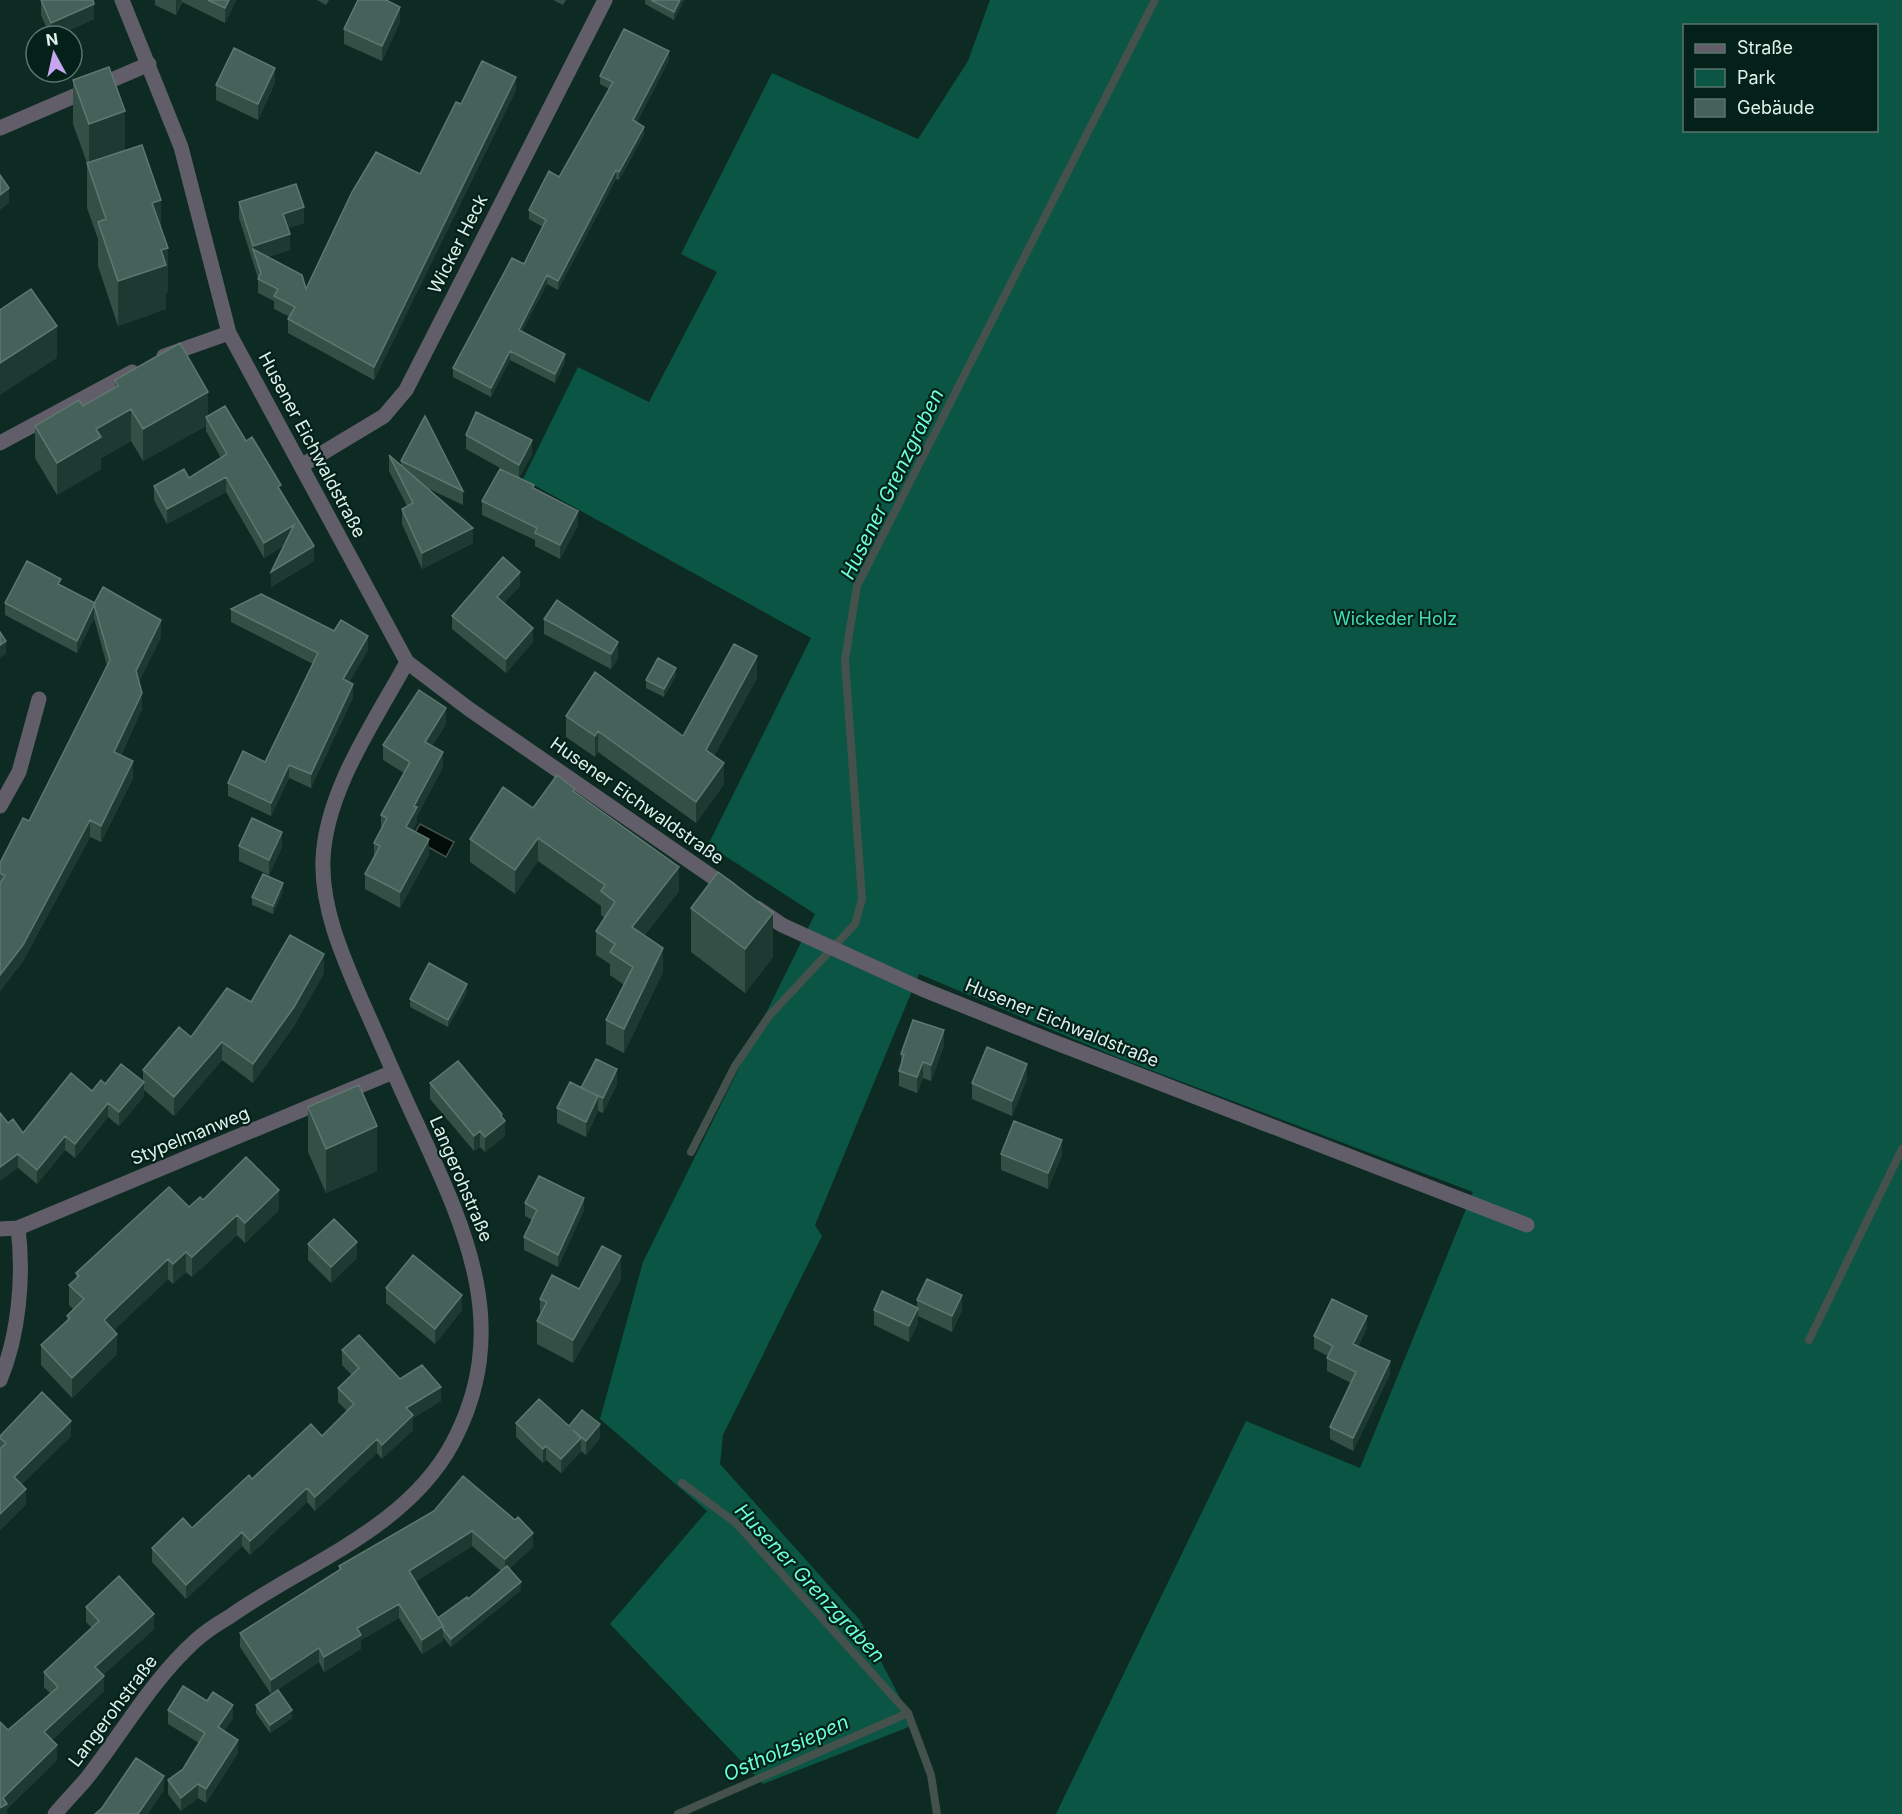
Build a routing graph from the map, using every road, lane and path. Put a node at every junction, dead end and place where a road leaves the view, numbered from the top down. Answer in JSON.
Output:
{"nodes":[{"id":1,"x":122,"y":0,"type":"edge"},
{"id":2,"x":605,"y":0,"type":"edge"},
{"id":3,"x":149,"y":64,"type":"junction"},
{"id":4,"x":0,"y":128,"type":"edge"},
{"id":5,"x":229,"y":333,"type":"junction"},
{"id":6,"x":0,"y":443,"type":"edge"},
{"id":7,"x":302,"y":466,"type":"junction"},
{"id":8,"x":407,"y":662,"type":"junction"},
{"id":9,"x":39,"y":699,"type":"dead end"},
{"id":10,"x":0,"y":806,"type":"edge"},
{"id":11,"x":393,"y":1072,"type":"junction"},
{"id":12,"x":1527,"y":1225,"type":"dead end"},
{"id":13,"x":18,"y":1228,"type":"junction"},
{"id":14,"x":0,"y":1229,"type":"edge"},
{"id":15,"x":0,"y":1380,"type":"edge"},
{"id":16,"x":55,"y":1814,"type":"edge"}],
"edges":[{"from":1,"to":3,"type":"street","name":"Husener Eichwaldstraße"},
{"from":2,"to":7,"type":"street","name":"Wicker Heck"},
{"from":3,"to":4,"type":"street"},
{"from":3,"to":5,"type":"street","name":"Husener Eichwaldstraße"},
{"from":5,"to":6,"type":"street"},
{"from":5,"to":7,"type":"street","name":"Husener Eichwaldstraße"},
{"from":7,"to":8,"type":"street","name":"Husener Eichwaldstraße"},
{"from":8,"to":11,"type":"street","name":"Langerohstraße"},
{"from":8,"to":12,"type":"street","name":"Husener Eichwaldstraße"},
{"from":9,"to":10,"type":"street"},
{"from":11,"to":13,"type":"street","name":"Stypelmanweg"},
{"from":11,"to":16,"type":"street","name":"Langerohstraße"},
{"from":13,"to":14,"type":"street","name":"Stypelmanweg"},
{"from":13,"to":15,"type":"street"}]}
